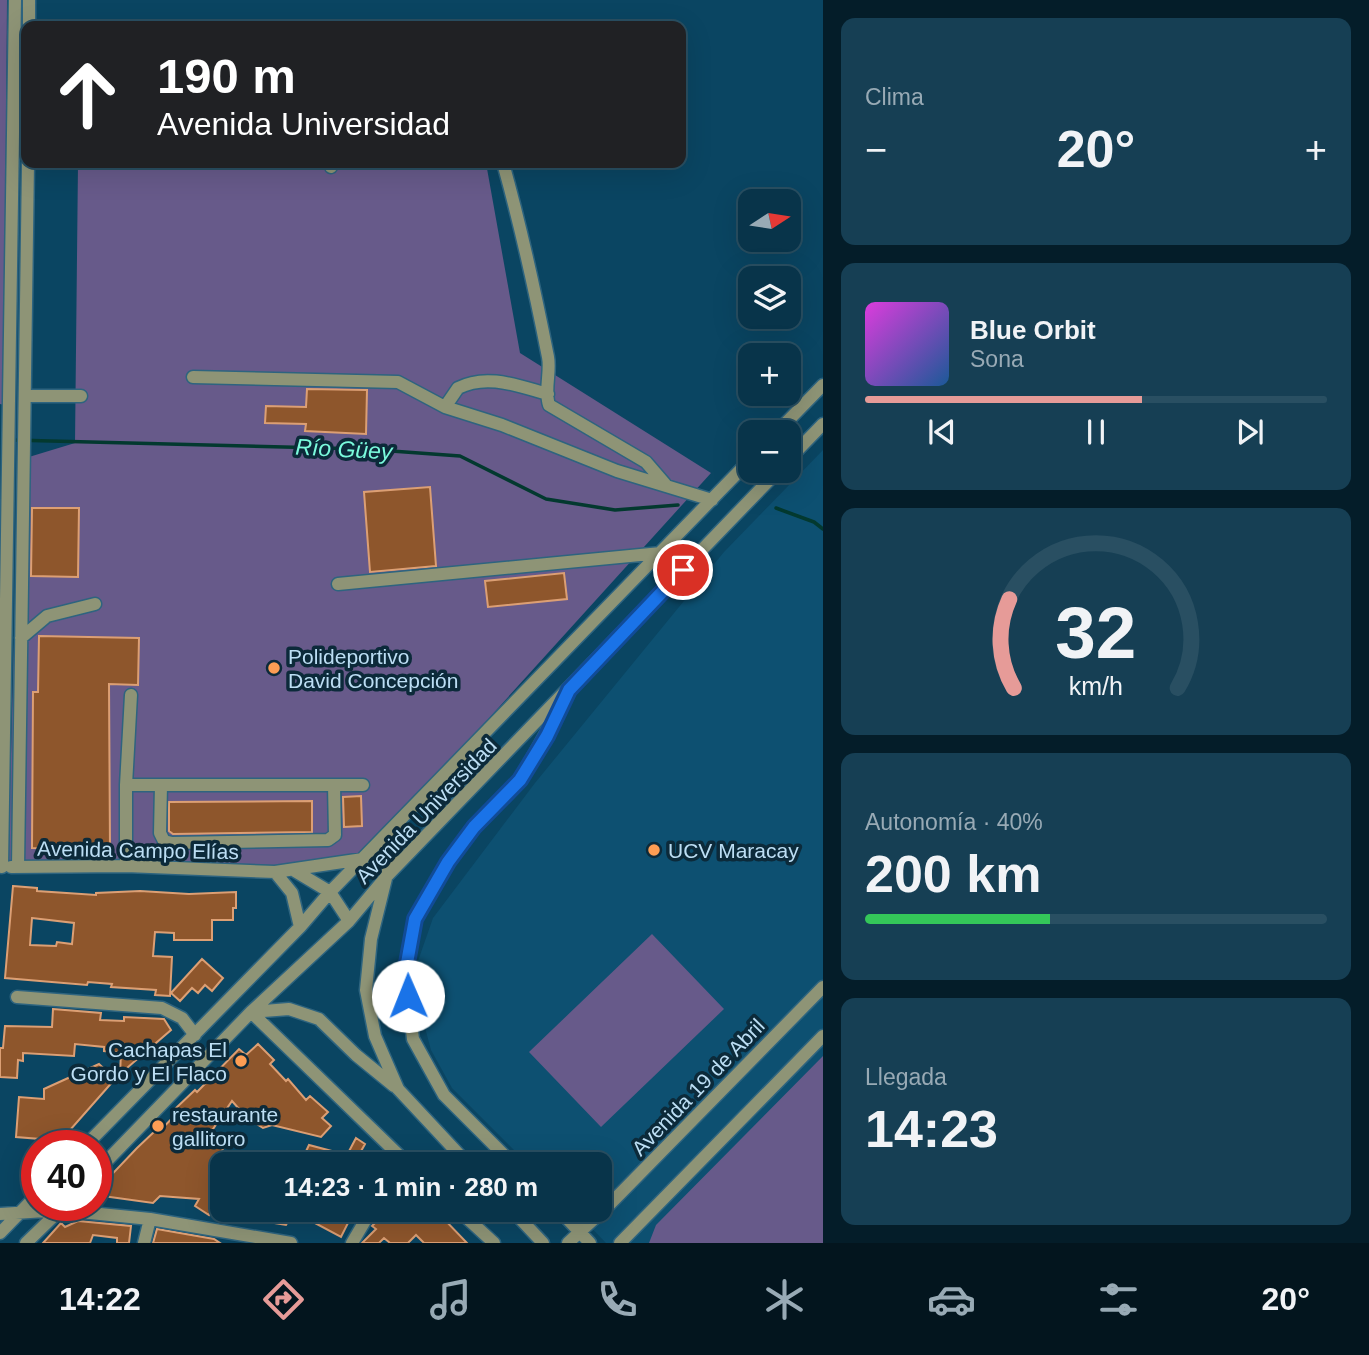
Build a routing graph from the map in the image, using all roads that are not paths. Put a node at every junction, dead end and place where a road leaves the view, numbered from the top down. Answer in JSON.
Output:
{"nodes":[{"id":1,"x":15,"y":0,"type":"edge"},
{"id":2,"x":29,"y":0,"type":"edge"},
{"id":3,"x":29,"y":21,"type":"edge"},
{"id":4,"x":20,"y":81,"type":"edge"},
{"id":5,"x":28,"y":168,"type":"edge"},
{"id":6,"x":504,"y":168,"type":"edge"},
{"id":7,"x":193,"y":377,"type":"dead end"},
{"id":8,"x":823,"y":385,"type":"edge"},
{"id":9,"x":548,"y":394,"type":"junction"},
{"id":10,"x":26,"y":396,"type":"junction"},
{"id":11,"x":81,"y":396,"type":"dead end"},
{"id":12,"x":446,"y":407,"type":"junction"},
{"id":13,"x":789,"y":420,"type":"edge"},
{"id":14,"x":823,"y":424,"type":"edge"},
{"id":15,"x":801,"y":447,"type":"edge"},
{"id":16,"x":738,"y":473,"type":"edge"},
{"id":17,"x":767,"y":483,"type":"edge"},
{"id":18,"x":4,"y":484,"type":"edge"},
{"id":19,"x":665,"y":485,"type":"junction"},
{"id":20,"x":23,"y":486,"type":"junction"},
{"id":21,"x":712,"y":500,"type":"junction"},
{"id":22,"x":661,"y":553,"type":"junction"},
{"id":23,"x":338,"y":584,"type":"dead end"},
{"id":24,"x":95,"y":604,"type":"dead end"},
{"id":25,"x":21,"y":638,"type":"junction"},
{"id":26,"x":569,"y":690,"type":"junction"},
{"id":27,"x":131,"y":695,"type":"dead end"},
{"id":28,"x":126,"y":785,"type":"junction"},
{"id":29,"x":161,"y":785,"type":"junction"},
{"id":30,"x":334,"y":785,"type":"junction"},
{"id":31,"x":363,"y":785,"type":"dead end"},
{"id":32,"x":400,"y":822,"type":"junction"},
{"id":33,"x":364,"y":859,"type":"junction"},
{"id":34,"x":126,"y":866,"type":"junction"},
{"id":35,"x":1,"y":867,"type":"edge"},
{"id":36,"x":18,"y":867,"type":"junction"},
{"id":37,"x":295,"y":871,"type":"junction"},
{"id":38,"x":275,"y":872,"type":"junction"},
{"id":39,"x":384,"y":878,"type":"junction"},
{"id":40,"x":330,"y":892,"type":"junction"},
{"id":41,"x":349,"y":921,"type":"junction"},
{"id":42,"x":300,"y":928,"type":"junction"},
{"id":43,"x":823,"y":987,"type":"edge"},
{"id":44,"x":17,"y":997,"type":"dead end"},
{"id":45,"x":251,"y":1012,"type":"junction"},
{"id":46,"x":195,"y":1035,"type":"junction"},
{"id":47,"x":823,"y":1036,"type":"edge"},
{"id":48,"x":398,"y":1089,"type":"junction"},
{"id":49,"x":101,"y":1130,"type":"edge"},
{"id":50,"x":392,"y":1152,"type":"edge"},
{"id":51,"x":457,"y":1152,"type":"edge"},
{"id":52,"x":501,"y":1152,"type":"edge"},
{"id":53,"x":112,"y":1155,"type":"edge"},
{"id":54,"x":612,"y":1199,"type":"edge"},
{"id":55,"x":20,"y":1212,"type":"joint"},
{"id":56,"x":0,"y":1214,"type":"edge"},
{"id":57,"x":112,"y":1214,"type":"edge"},
{"id":58,"x":150,"y":1219,"type":"junction"},
{"id":59,"x":642,"y":1219,"type":"junction"},
{"id":60,"x":49,"y":1221,"type":"edge"},
{"id":61,"x":364,"y":1222,"type":"edge"},
{"id":62,"x":471,"y":1222,"type":"edge"},
{"id":63,"x":523,"y":1222,"type":"edge"},
{"id":64,"x":570,"y":1222,"type":"edge"},
{"id":65,"x":589,"y":1222,"type":"edge"},
{"id":66,"x":579,"y":1232,"type":"junction"},
{"id":67,"x":0,"y":1233,"type":"edge"},
{"id":68,"x":26,"y":1243,"type":"edge"},
{"id":69,"x":144,"y":1243,"type":"edge"},
{"id":70,"x":291,"y":1243,"type":"edge"},
{"id":71,"x":352,"y":1243,"type":"edge"},
{"id":72,"x":494,"y":1243,"type":"edge"},
{"id":73,"x":543,"y":1243,"type":"edge"},
{"id":74,"x":568,"y":1243,"type":"edge"},
{"id":75,"x":590,"y":1243,"type":"edge"},
{"id":76,"x":620,"y":1243,"type":"edge"},
{"id":77,"x":629,"y":1243,"type":"edge"}],
"edges":[{"from":1,"to":4,"type":"street"},
{"from":2,"to":3,"type":"street"},
{"from":4,"to":18,"type":"street"},
{"from":5,"to":10,"type":"street"},
{"from":6,"to":9,"type":"street"},
{"from":7,"to":12,"type":"street"},
{"from":8,"to":13,"type":"street"},
{"from":9,"to":12,"type":"street"},
{"from":9,"to":19,"type":"street"},
{"from":10,"to":11,"type":"street"},
{"from":10,"to":20,"type":"street"},
{"from":12,"to":19,"type":"street"},
{"from":14,"to":15,"type":"street"},
{"from":16,"to":21,"type":"street","name":"Avenida Universidad"},
{"from":17,"to":26,"type":"street","name":"Avenida Universidad"},
{"from":18,"to":20,"type":"street"},
{"from":18,"to":35,"type":"street"},
{"from":19,"to":21,"type":"street"},
{"from":20,"to":25,"type":"street"},
{"from":21,"to":22,"type":"street","name":"Avenida Universidad"},
{"from":22,"to":23,"type":"street"},
{"from":22,"to":32,"type":"street","name":"Avenida Universidad"},
{"from":24,"to":25,"type":"street"},
{"from":25,"to":36,"type":"street"},
{"from":26,"to":39,"type":"street","name":"Avenida Universidad"},
{"from":26,"to":52,"type":"street"},
{"from":27,"to":28,"type":"street"},
{"from":28,"to":29,"type":"street"},
{"from":28,"to":34,"type":"street"},
{"from":29,"to":30,"type":"street"},
{"from":29,"to":30,"type":"street"},
{"from":30,"to":31,"type":"street"},
{"from":32,"to":33,"type":"street","name":"Avenida Universidad"},
{"from":32,"to":39,"type":"street"},
{"from":33,"to":37,"type":"street","name":"Avenida Campo Elías"},
{"from":33,"to":40,"type":"street","name":"Avenida Universidad"},
{"from":34,"to":36,"type":"street","name":"Avenida Campo Elías"},
{"from":34,"to":38,"type":"street","name":"Avenida Campo Elías"},
{"from":35,"to":36,"type":"street","name":"Avenida Campo Elías"},
{"from":37,"to":38,"type":"street","name":"Avenida Campo Elías"},
{"from":37,"to":40,"type":"street"},
{"from":38,"to":42,"type":"street"},
{"from":39,"to":41,"type":"street","name":"Avenida Universidad"},
{"from":39,"to":48,"type":"street"},
{"from":40,"to":41,"type":"street"},
{"from":40,"to":42,"type":"street","name":"Avenida Universidad"},
{"from":41,"to":45,"type":"street","name":"Avenida Universidad"},
{"from":42,"to":46,"type":"street","name":"Avenida Universidad"},
{"from":43,"to":54,"type":"street","name":"Avenida 19 de Abril"},
{"from":44,"to":46,"type":"street"},
{"from":45,"to":48,"type":"street"},
{"from":45,"to":50,"type":"street"},
{"from":45,"to":53,"type":"street","name":"Avenida Universidad"},
{"from":46,"to":49,"type":"street","name":"Avenida Universidad"},
{"from":47,"to":59,"type":"street"},
{"from":48,"to":51,"type":"street"},
{"from":55,"to":56,"type":"street"},
{"from":55,"to":67,"type":"street"},
{"from":57,"to":58,"type":"street"},
{"from":58,"to":69,"type":"street"},
{"from":58,"to":70,"type":"street"},
{"from":59,"to":76,"type":"street"},
{"from":59,"to":77,"type":"street"},
{"from":60,"to":68,"type":"street"},
{"from":61,"to":71,"type":"street"},
{"from":62,"to":72,"type":"street"},
{"from":63,"to":73,"type":"street"},
{"from":64,"to":66,"type":"street"},
{"from":65,"to":66,"type":"street","name":"Avenida 19 de Abril"},
{"from":66,"to":74,"type":"street","name":"Avenida 19 de Abril"},
{"from":66,"to":75,"type":"street"}]}
